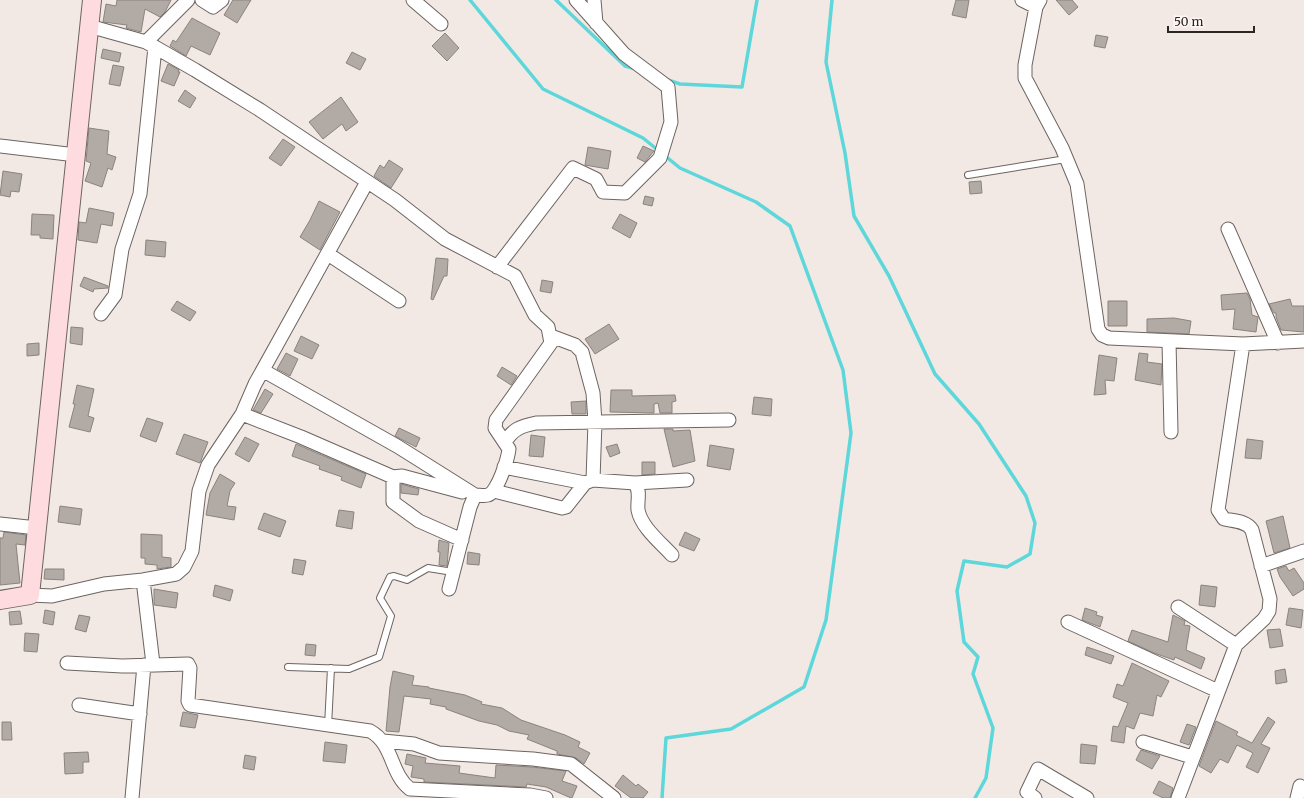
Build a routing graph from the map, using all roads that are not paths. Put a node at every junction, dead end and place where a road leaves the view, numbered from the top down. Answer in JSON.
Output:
{"nodes":[{"id":1,"x":92,"y":0,"type":"edge"},
{"id":2,"x":188,"y":0,"type":"edge"},
{"id":3,"x":202,"y":0,"type":"edge"},
{"id":4,"x":222,"y":0,"type":"edge"},
{"id":5,"x":413,"y":0,"type":"edge"},
{"id":6,"x":576,"y":0,"type":"edge"},
{"id":7,"x":594,"y":0,"type":"edge"},
{"id":8,"x":1022,"y":0,"type":"edge"},
{"id":9,"x":1038,"y":4,"type":"edge"},
{"id":10,"x":596,"y":23,"type":"junction"},
{"id":11,"x":441,"y":24,"type":"dead end"},
{"id":12,"x":89,"y":26,"type":"junction"},
{"id":13,"x":151,"y":45,"type":"junction"},
{"id":14,"x":0,"y":146,"type":"edge"},
{"id":15,"x":76,"y":155,"type":"junction"},
{"id":16,"x":1066,"y":159,"type":"junction"},
{"id":17,"x":968,"y":175,"type":"dead end"},
{"id":18,"x":367,"y":182,"type":"junction"},
{"id":19,"x":1228,"y":229,"type":"dead end"},
{"id":20,"x":328,"y":254,"type":"junction"},
{"id":21,"x":497,"y":267,"type":"junction"},
{"id":22,"x":399,"y":300,"type":"dead end"},
{"id":23,"x":101,"y":314,"type":"dead end"},
{"id":24,"x":551,"y":336,"type":"junction"},
{"id":25,"x":1169,"y":341,"type":"junction"},
{"id":26,"x":1304,"y":341,"type":"edge"},
{"id":27,"x":1278,"y":343,"type":"junction"},
{"id":28,"x":1243,"y":344,"type":"junction"},
{"id":29,"x":264,"y":371,"type":"junction"},
{"id":30,"x":242,"y":414,"type":"junction"},
{"id":31,"x":729,"y":420,"type":"dead end"},
{"id":32,"x":595,"y":422,"type":"junction"},
{"id":33,"x":1171,"y":432,"type":"dead end"},
{"id":34,"x":505,"y":442,"type":"junction"},
{"id":35,"x":504,"y":467,"type":"junction"},
{"id":36,"x":393,"y":477,"type":"junction"},
{"id":37,"x":686,"y":480,"type":"dead end"},
{"id":38,"x":589,"y":482,"type":"junction"},
{"id":39,"x":635,"y":483,"type":"junction"},
{"id":40,"x":494,"y":491,"type":"junction"},
{"id":41,"x":475,"y":495,"type":"junction"},
{"id":42,"x":0,"y":524,"type":"edge"},
{"id":43,"x":37,"y":528,"type":"junction"},
{"id":44,"x":462,"y":540,"type":"junction"},
{"id":45,"x":1304,"y":551,"type":"edge"},
{"id":46,"x":672,"y":555,"type":"dead end"},
{"id":47,"x":1261,"y":566,"type":"junction"},
{"id":48,"x":453,"y":572,"type":"junction"},
{"id":49,"x":143,"y":580,"type":"junction"},
{"id":50,"x":449,"y":588,"type":"dead end"},
{"id":51,"x":30,"y":594,"type":"junction"},
{"id":52,"x":0,"y":600,"type":"edge"},
{"id":53,"x":1178,"y":607,"type":"dead end"},
{"id":54,"x":1068,"y":622,"type":"dead end"},
{"id":55,"x":1236,"y":645,"type":"junction"},
{"id":56,"x":67,"y":663,"type":"dead end"},
{"id":57,"x":149,"y":664,"type":"junction"},
{"id":58,"x":288,"y":667,"type":"dead end"},
{"id":59,"x":331,"y":668,"type":"junction"},
{"id":60,"x":1218,"y":691,"type":"junction"},
{"id":61,"x":79,"y":705,"type":"dead end"},
{"id":62,"x":140,"y":714,"type":"junction"},
{"id":63,"x":328,"y":726,"type":"junction"},
{"id":64,"x":383,"y":741,"type":"junction"},
{"id":65,"x":1143,"y":742,"type":"dead end"},
{"id":66,"x":1192,"y":757,"type":"junction"},
{"id":67,"x":132,"y":798,"type":"edge"},
{"id":68,"x":546,"y":798,"type":"edge"},
{"id":69,"x":614,"y":798,"type":"edge"},
{"id":70,"x":1035,"y":798,"type":"edge"},
{"id":71,"x":1086,"y":798,"type":"edge"},
{"id":72,"x":1178,"y":798,"type":"edge"}],
"edges":[{"from":1,"to":12,"type":"street"},
{"from":2,"to":13,"type":"street"},
{"from":3,"to":4,"type":"street"},
{"from":5,"to":11,"type":"street"},
{"from":6,"to":10,"type":"street"},
{"from":7,"to":10,"type":"street"},
{"from":8,"to":9,"type":"street"},
{"from":9,"to":16,"type":"street"},
{"from":10,"to":21,"type":"street"},
{"from":12,"to":13,"type":"street"},
{"from":12,"to":15,"type":"street"},
{"from":13,"to":18,"type":"street"},
{"from":13,"to":23,"type":"street"},
{"from":14,"to":15,"type":"street"},
{"from":15,"to":43,"type":"street"},
{"from":16,"to":17,"type":"lane"},
{"from":16,"to":25,"type":"street"},
{"from":18,"to":20,"type":"street"},
{"from":18,"to":21,"type":"street"},
{"from":19,"to":27,"type":"street"},
{"from":20,"to":22,"type":"street"},
{"from":20,"to":29,"type":"street"},
{"from":21,"to":24,"type":"street"},
{"from":24,"to":32,"type":"street"},
{"from":24,"to":34,"type":"street"},
{"from":25,"to":28,"type":"street"},
{"from":25,"to":33,"type":"street"},
{"from":26,"to":27,"type":"street"},
{"from":27,"to":28,"type":"street"},
{"from":28,"to":47,"type":"street"},
{"from":29,"to":30,"type":"street"},
{"from":29,"to":41,"type":"street"},
{"from":30,"to":36,"type":"street"},
{"from":30,"to":49,"type":"street"},
{"from":31,"to":32,"type":"street"},
{"from":32,"to":34,"type":"street"},
{"from":32,"to":38,"type":"street"},
{"from":34,"to":35,"type":"street"},
{"from":35,"to":38,"type":"street"},
{"from":35,"to":40,"type":"street"},
{"from":36,"to":41,"type":"street"},
{"from":36,"to":44,"type":"street"},
{"from":37,"to":39,"type":"street"},
{"from":38,"to":39,"type":"street"},
{"from":38,"to":40,"type":"street"},
{"from":39,"to":46,"type":"street"},
{"from":40,"to":41,"type":"street"},
{"from":41,"to":44,"type":"street"},
{"from":42,"to":43,"type":"street"},
{"from":43,"to":51,"type":"street"},
{"from":44,"to":48,"type":"street"},
{"from":45,"to":47,"type":"street"},
{"from":47,"to":55,"type":"street"},
{"from":48,"to":50,"type":"street"},
{"from":48,"to":59,"type":"lane"},
{"from":49,"to":51,"type":"street"},
{"from":49,"to":57,"type":"street"},
{"from":51,"to":52,"type":"street"},
{"from":53,"to":55,"type":"street"},
{"from":54,"to":60,"type":"street"},
{"from":55,"to":60,"type":"street"},
{"from":56,"to":57,"type":"street"},
{"from":57,"to":62,"type":"street"},
{"from":57,"to":63,"type":"street"},
{"from":58,"to":59,"type":"lane"},
{"from":59,"to":63,"type":"lane"},
{"from":60,"to":66,"type":"street"},
{"from":61,"to":62,"type":"street"},
{"from":62,"to":67,"type":"street"},
{"from":63,"to":64,"type":"street"},
{"from":64,"to":68,"type":"street"},
{"from":64,"to":69,"type":"street"},
{"from":65,"to":66,"type":"street"},
{"from":66,"to":72,"type":"street"},
{"from":70,"to":71,"type":"street"}]}
